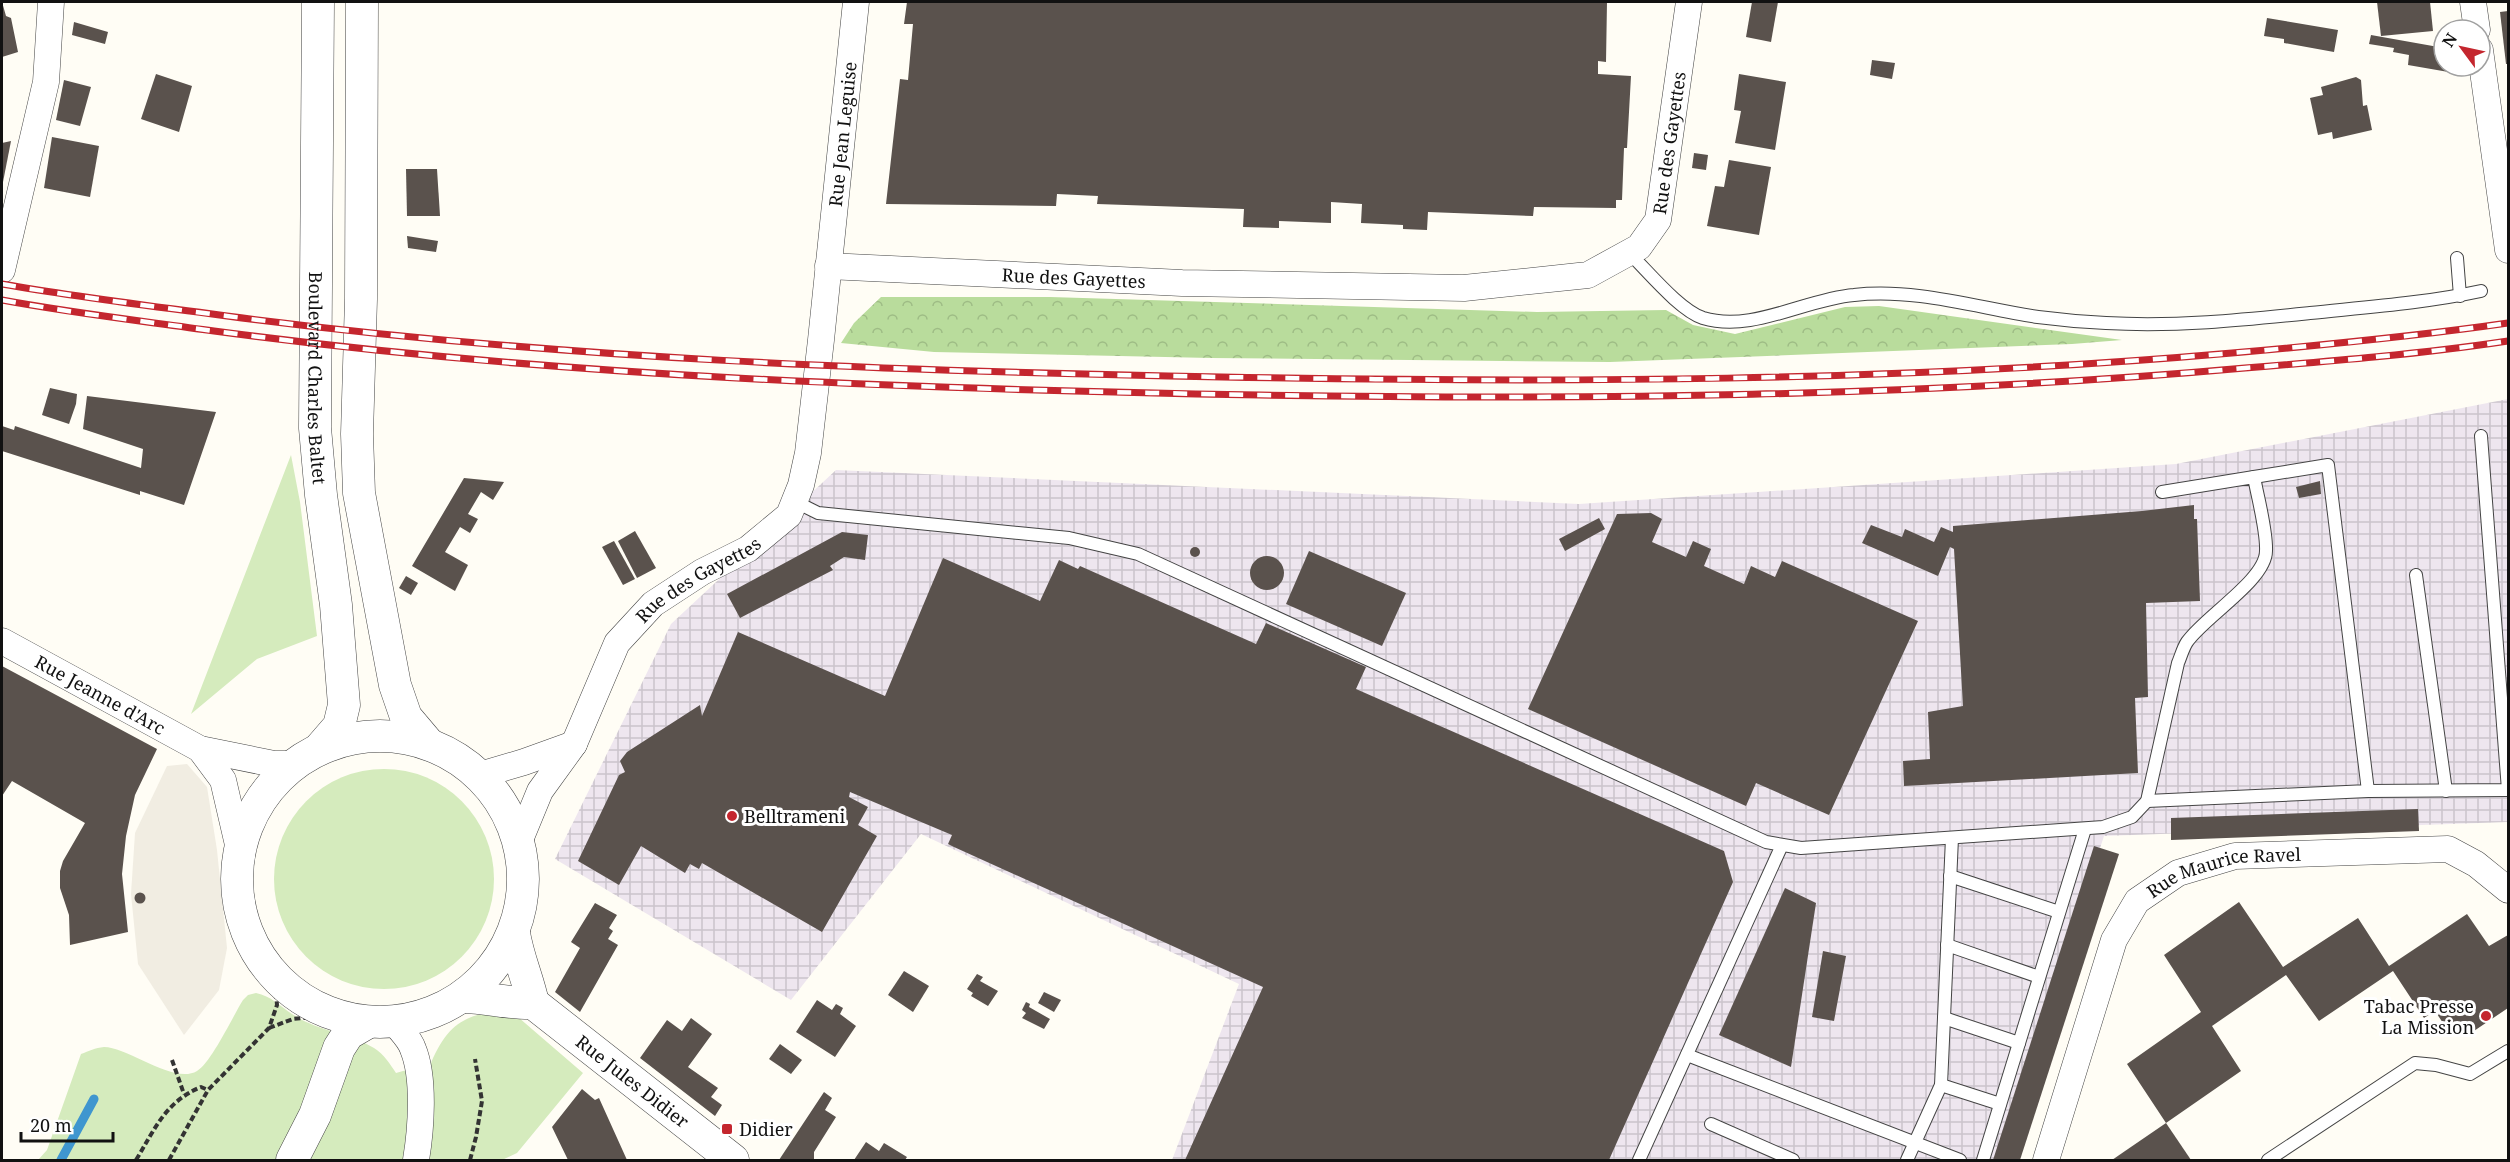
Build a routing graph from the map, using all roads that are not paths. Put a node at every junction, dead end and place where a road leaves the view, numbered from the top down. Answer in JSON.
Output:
{"nodes":[{"id":1,"x":51,"y":2,"type":"edge"},
{"id":2,"x":318,"y":2,"type":"edge"},
{"id":3,"x":362,"y":2,"type":"edge"},
{"id":4,"x":856,"y":2,"type":"edge"},
{"id":5,"x":1689,"y":2,"type":"edge"},
{"id":6,"x":2473,"y":2,"type":"edge"},
{"id":7,"x":2475,"y":18,"type":"edge"},
{"id":8,"x":2484,"y":78,"type":"edge"},
{"id":9,"x":2508,"y":250,"type":"edge"},
{"id":10,"x":1628,"y":252,"type":"junction"},
{"id":11,"x":2457,"y":258,"type":"dead end"},
{"id":12,"x":828,"y":266,"type":"junction"},
{"id":13,"x":2,"y":270,"type":"edge"},
{"id":14,"x":2481,"y":291,"type":"dead end"},
{"id":15,"x":2460,"y":296,"type":"junction"},
{"id":16,"x":2481,"y":436,"type":"dead end"},
{"id":17,"x":2254,"y":477,"type":"junction"},
{"id":18,"x":2162,"y":492,"type":"dead end"},
{"id":19,"x":794,"y":501,"type":"junction"},
{"id":20,"x":2416,"y":575,"type":"dead end"},
{"id":21,"x":2,"y":641,"type":"edge"},
{"id":22,"x":428,"y":743,"type":"junction"},
{"id":23,"x":573,"y":744,"type":"junction"},
{"id":24,"x":320,"y":748,"type":"junction"},
{"id":25,"x":200,"y":749,"type":"junction"},
{"id":26,"x":294,"y":764,"type":"junction"},
{"id":27,"x":480,"y":774,"type":"junction"},
{"id":28,"x":2368,"y":791,"type":"junction"},
{"id":29,"x":2446,"y":791,"type":"junction"},
{"id":30,"x":2146,"y":801,"type":"junction"},
{"id":31,"x":2085,"y":828,"type":"junction"},
{"id":32,"x":1952,"y":838,"type":"junction"},
{"id":33,"x":519,"y":842,"type":"junction"},
{"id":34,"x":1782,"y":845,"type":"junction"},
{"id":35,"x":239,"y":849,"type":"junction"},
{"id":36,"x":1950,"y":876,"type":"junction"},
{"id":37,"x":2508,"y":890,"type":"edge"},
{"id":38,"x":2060,"y":912,"type":"junction"},
{"id":39,"x":514,"y":933,"type":"junction"},
{"id":40,"x":1947,"y":945,"type":"junction"},
{"id":41,"x":2039,"y":977,"type":"junction"},
{"id":42,"x":462,"y":997,"type":"junction"},
{"id":43,"x":533,"y":1003,"type":"junction"},
{"id":44,"x":1944,"y":1018,"type":"junction"},
{"id":45,"x":380,"y":1022,"type":"junction"},
{"id":46,"x":2019,"y":1044,"type":"junction"},
{"id":47,"x":2508,"y":1052,"type":"edge"},
{"id":48,"x":1687,"y":1055,"type":"junction"},
{"id":49,"x":1941,"y":1085,"type":"junction"},
{"id":50,"x":2000,"y":1104,"type":"junction"},
{"id":51,"x":1711,"y":1124,"type":"dead end"},
{"id":52,"x":1915,"y":1143,"type":"junction"},
{"id":53,"x":292,"y":1161,"type":"edge"},
{"id":54,"x":416,"y":1161,"type":"edge"},
{"id":55,"x":733,"y":1161,"type":"edge"},
{"id":56,"x":1639,"y":1161,"type":"edge"},
{"id":57,"x":1793,"y":1161,"type":"edge"},
{"id":58,"x":1907,"y":1161,"type":"edge"},
{"id":59,"x":1960,"y":1161,"type":"edge"},
{"id":60,"x":1983,"y":1161,"type":"edge"},
{"id":61,"x":2046,"y":1161,"type":"edge"},
{"id":62,"x":2268,"y":1161,"type":"edge"}],
"edges":[{"from":1,"to":13,"type":"street"},
{"from":2,"to":24,"type":"street","name":"Boulevard Charles Baltet"},
{"from":3,"to":22,"type":"street","name":"Boulevard Charles Baltet"},
{"from":4,"to":12,"type":"street","name":"Rue Jean Leguise"},
{"from":5,"to":10,"type":"street","name":"Rue des Gayettes"},
{"from":6,"to":7,"type":"street"},
{"from":8,"to":9,"type":"street"},
{"from":10,"to":12,"type":"street","name":"Rue des Gayettes"},
{"from":10,"to":15,"type":"lane"},
{"from":11,"to":15,"type":"lane"},
{"from":12,"to":19,"type":"street","name":"Rue des Gayettes"},
{"from":14,"to":15,"type":"lane"},
{"from":16,"to":29,"type":"lane"},
{"from":17,"to":18,"type":"lane"},
{"from":17,"to":28,"type":"lane"},
{"from":17,"to":30,"type":"lane"},
{"from":19,"to":23,"type":"street","name":"Rue des Gayettes"},
{"from":19,"to":34,"type":"lane"},
{"from":20,"to":29,"type":"lane"},
{"from":21,"to":25,"type":"street","name":"Rue Jeanne d'Arc"},
{"from":22,"to":24,"type":"street"},
{"from":22,"to":27,"type":"street"},
{"from":23,"to":27,"type":"street"},
{"from":23,"to":33,"type":"street","name":"Rue des Gayettes"},
{"from":24,"to":26,"type":"street"},
{"from":25,"to":26,"type":"street","name":"Rue Jeanne d'Arc"},
{"from":25,"to":35,"type":"street","name":"Rue Jeanne d'Arc"},
{"from":26,"to":35,"type":"street"},
{"from":27,"to":33,"type":"street"},
{"from":28,"to":29,"type":"lane"},
{"from":28,"to":30,"type":"lane"},
{"from":30,"to":31,"type":"lane"},
{"from":31,"to":32,"type":"lane"},
{"from":31,"to":38,"type":"lane"},
{"from":32,"to":34,"type":"lane"},
{"from":32,"to":36,"type":"lane"},
{"from":33,"to":39,"type":"street"},
{"from":34,"to":48,"type":"lane"},
{"from":35,"to":45,"type":"street"},
{"from":36,"to":38,"type":"lane"},
{"from":36,"to":40,"type":"lane"},
{"from":37,"to":61,"type":"street","name":"Rue Maurice Ravel"},
{"from":38,"to":41,"type":"lane"},
{"from":39,"to":42,"type":"street"},
{"from":39,"to":43,"type":"street"},
{"from":40,"to":41,"type":"lane"},
{"from":40,"to":44,"type":"lane"},
{"from":41,"to":46,"type":"lane"},
{"from":42,"to":43,"type":"street"},
{"from":42,"to":45,"type":"street"},
{"from":43,"to":55,"type":"street","name":"Rue Jules Didier"},
{"from":44,"to":46,"type":"lane"},
{"from":44,"to":49,"type":"lane"},
{"from":45,"to":53,"type":"street"},
{"from":45,"to":54,"type":"street"},
{"from":46,"to":50,"type":"lane"},
{"from":47,"to":62,"type":"lane"},
{"from":48,"to":52,"type":"lane"},
{"from":48,"to":56,"type":"lane"},
{"from":49,"to":50,"type":"lane"},
{"from":49,"to":52,"type":"lane"},
{"from":50,"to":60,"type":"lane"},
{"from":51,"to":57,"type":"lane"},
{"from":52,"to":58,"type":"lane"},
{"from":52,"to":59,"type":"lane"}]}
